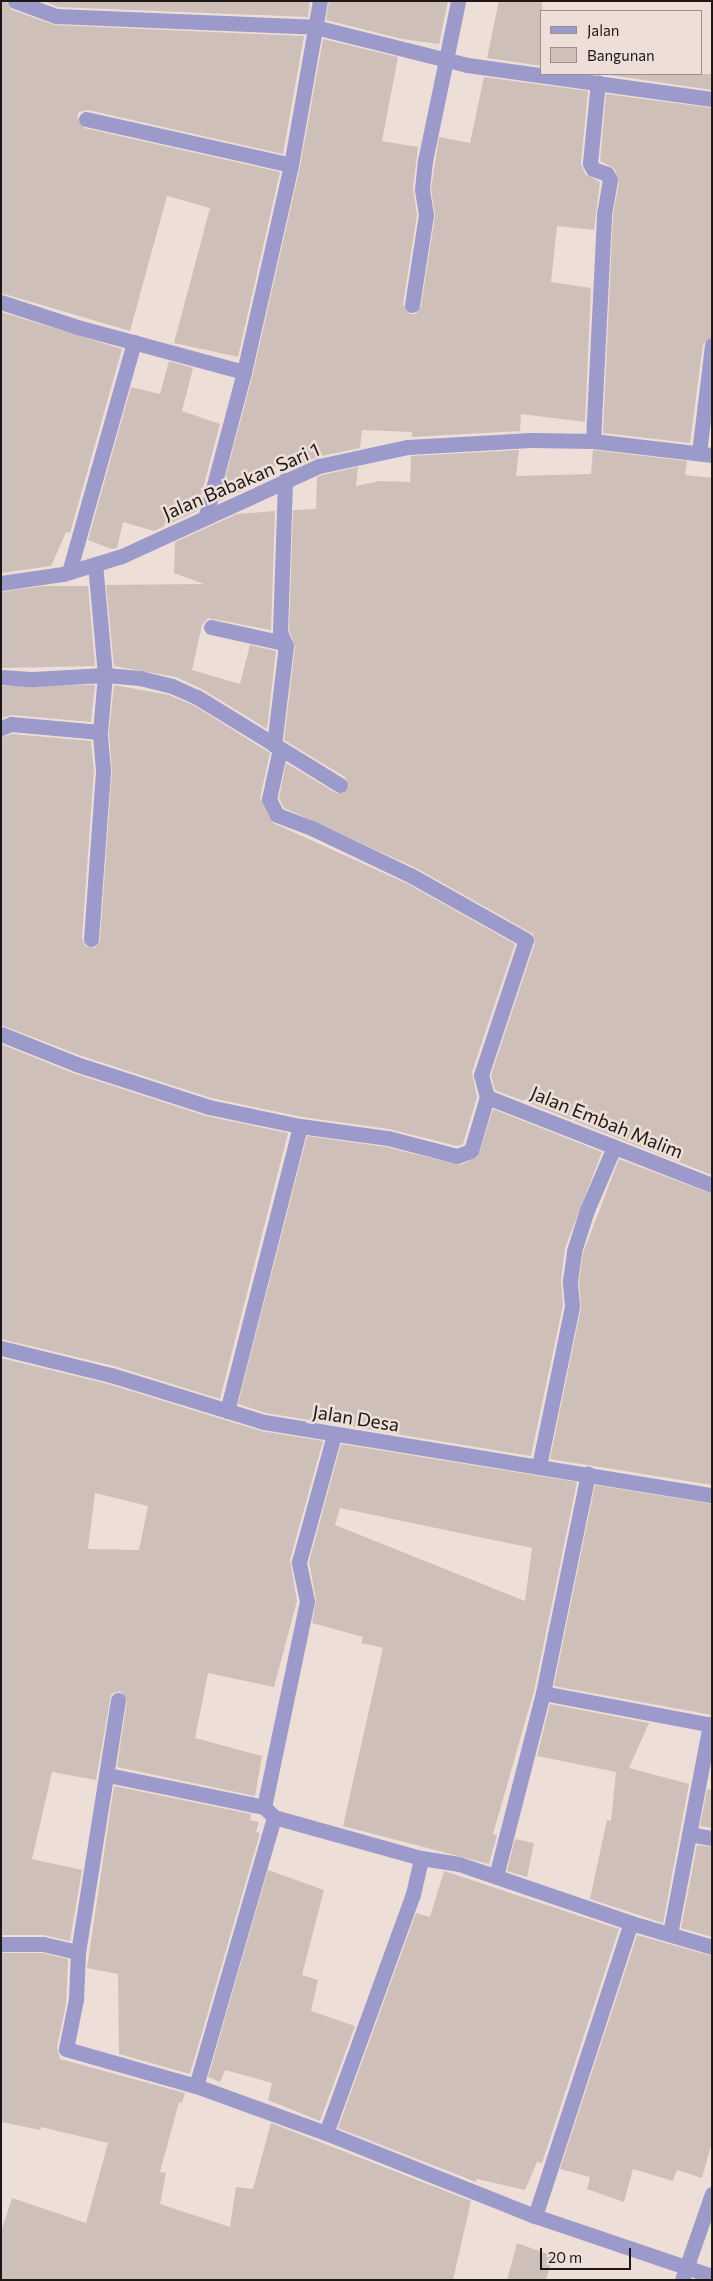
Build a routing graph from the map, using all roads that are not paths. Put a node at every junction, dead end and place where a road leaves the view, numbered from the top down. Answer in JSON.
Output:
{"nodes":[{"id":1,"x":14,"y":1,"type":"edge"},
{"id":2,"x":320,"y":1,"type":"edge"},
{"id":3,"x":458,"y":1,"type":"edge"},
{"id":4,"x":315,"y":27,"type":"junction"},
{"id":5,"x":444,"y":59,"type":"junction"},
{"id":6,"x":540,"y":73,"type":"edge"},
{"id":7,"x":551,"y":75,"type":"edge"},
{"id":8,"x":598,"y":82,"type":"junction"},
{"id":9,"x":712,"y":99,"type":"edge"},
{"id":10,"x":86,"y":119,"type":"dead end"},
{"id":11,"x":291,"y":165,"type":"junction"},
{"id":12,"x":1,"y":302,"type":"edge"},
{"id":13,"x":412,"y":304,"type":"dead end"},
{"id":14,"x":134,"y":342,"type":"junction"},
{"id":15,"x":712,"y":345,"type":"edge"},
{"id":16,"x":244,"y":372,"type":"junction"},
{"id":17,"x":593,"y":441,"type":"junction"},
{"id":18,"x":706,"y":454,"type":"edge"},
{"id":19,"x":285,"y":480,"type":"junction"},
{"id":20,"x":206,"y":515,"type":"junction"},
{"id":21,"x":95,"y":564,"type":"junction"},
{"id":22,"x":70,"y":572,"type":"junction"},
{"id":23,"x":1,"y":583,"type":"edge"},
{"id":24,"x":211,"y":627,"type":"dead end"},
{"id":25,"x":284,"y":643,"type":"junction"},
{"id":26,"x":105,"y":675,"type":"junction"},
{"id":27,"x":1,"y":677,"type":"edge"},
{"id":28,"x":1,"y":728,"type":"edge"},
{"id":29,"x":100,"y":732,"type":"junction"},
{"id":30,"x":277,"y":747,"type":"junction"},
{"id":31,"x":340,"y":785,"type":"dead end"},
{"id":32,"x":91,"y":939,"type":"dead end"},
{"id":33,"x":1,"y":1034,"type":"edge"},
{"id":34,"x":487,"y":1097,"type":"junction"},
{"id":35,"x":300,"y":1126,"type":"junction"},
{"id":36,"x":614,"y":1147,"type":"junction"},
{"id":37,"x":712,"y":1185,"type":"edge"},
{"id":38,"x":1,"y":1348,"type":"edge"},
{"id":39,"x":227,"y":1411,"type":"junction"},
{"id":40,"x":334,"y":1436,"type":"junction"},
{"id":41,"x":539,"y":1466,"type":"junction"},
{"id":42,"x":588,"y":1474,"type":"junction"},
{"id":43,"x":712,"y":1495,"type":"edge"},
{"id":44,"x":543,"y":1693,"type":"junction"},
{"id":45,"x":118,"y":1700,"type":"dead end"},
{"id":46,"x":711,"y":1725,"type":"edge"},
{"id":47,"x":108,"y":1775,"type":"junction"},
{"id":48,"x":269,"y":1812,"type":"junction"},
{"id":49,"x":689,"y":1834,"type":"junction"},
{"id":50,"x":712,"y":1838,"type":"edge"},
{"id":51,"x":421,"y":1858,"type":"junction"},
{"id":52,"x":496,"y":1876,"type":"junction"},
{"id":53,"x":631,"y":1923,"type":"junction"},
{"id":54,"x":670,"y":1934,"type":"junction"},
{"id":55,"x":1,"y":1944,"type":"edge"},
{"id":56,"x":712,"y":1947,"type":"edge"},
{"id":57,"x":78,"y":1952,"type":"junction"},
{"id":58,"x":196,"y":2086,"type":"junction"},
{"id":59,"x":326,"y":2132,"type":"junction"},
{"id":60,"x":712,"y":2194,"type":"edge"},
{"id":61,"x":535,"y":2216,"type":"junction"},
{"id":62,"x":684,"y":2274,"type":"edge"},
{"id":63,"x":712,"y":2276,"type":"edge"}],
"edges":[{"from":1,"to":4,"type":"street"},
{"from":2,"to":4,"type":"street"},
{"from":3,"to":5,"type":"street"},
{"from":4,"to":5,"type":"street"},
{"from":4,"to":11,"type":"street"},
{"from":5,"to":6,"type":"street"},
{"from":5,"to":13,"type":"street"},
{"from":7,"to":8,"type":"street"},
{"from":8,"to":9,"type":"street"},
{"from":8,"to":17,"type":"street"},
{"from":10,"to":11,"type":"street"},
{"from":11,"to":16,"type":"street"},
{"from":12,"to":14,"type":"street"},
{"from":14,"to":16,"type":"street"},
{"from":14,"to":22,"type":"street"},
{"from":15,"to":18,"type":"street"},
{"from":16,"to":20,"type":"street"},
{"from":17,"to":18,"type":"street","name":"Jalan Babakan Sari 1"},
{"from":17,"to":19,"type":"street","name":"Jalan Babakan Sari 1"},
{"from":19,"to":20,"type":"street","name":"Jalan Babakan Sari 1"},
{"from":19,"to":25,"type":"street"},
{"from":20,"to":21,"type":"street","name":"Jalan Babakan Sari 1"},
{"from":21,"to":22,"type":"street","name":"Jalan Babakan Sari 1"},
{"from":21,"to":26,"type":"street"},
{"from":22,"to":23,"type":"street","name":"Jalan Babakan Sari 1"},
{"from":24,"to":25,"type":"street"},
{"from":25,"to":30,"type":"street"},
{"from":26,"to":27,"type":"street"},
{"from":26,"to":29,"type":"street"},
{"from":26,"to":30,"type":"street"},
{"from":28,"to":29,"type":"street"},
{"from":29,"to":32,"type":"street"},
{"from":30,"to":31,"type":"street"},
{"from":30,"to":34,"type":"street"},
{"from":33,"to":35,"type":"street"},
{"from":34,"to":35,"type":"street"},
{"from":34,"to":36,"type":"street","name":"Jalan Embah Malim"},
{"from":35,"to":39,"type":"street"},
{"from":36,"to":37,"type":"street","name":"Jalan Embah Malim"},
{"from":36,"to":41,"type":"street"},
{"from":38,"to":39,"type":"street","name":"Jalan Desa"},
{"from":39,"to":40,"type":"street","name":"Jalan Desa"},
{"from":40,"to":41,"type":"street","name":"Jalan Desa"},
{"from":40,"to":48,"type":"street"},
{"from":41,"to":42,"type":"street","name":"Jalan Desa"},
{"from":42,"to":43,"type":"street","name":"Jalan Desa"},
{"from":42,"to":44,"type":"street"},
{"from":44,"to":46,"type":"street"},
{"from":44,"to":52,"type":"street"},
{"from":45,"to":47,"type":"street"},
{"from":46,"to":49,"type":"street"},
{"from":47,"to":48,"type":"street"},
{"from":47,"to":57,"type":"street"},
{"from":48,"to":51,"type":"street"},
{"from":48,"to":58,"type":"street"},
{"from":49,"to":50,"type":"street"},
{"from":49,"to":54,"type":"street"},
{"from":51,"to":52,"type":"street"},
{"from":51,"to":59,"type":"street"},
{"from":52,"to":53,"type":"street"},
{"from":53,"to":54,"type":"street"},
{"from":53,"to":61,"type":"street"},
{"from":54,"to":56,"type":"street"},
{"from":55,"to":57,"type":"street"},
{"from":57,"to":58,"type":"street"},
{"from":58,"to":59,"type":"street"},
{"from":59,"to":61,"type":"street"},
{"from":60,"to":62,"type":"street"},
{"from":61,"to":62,"type":"street"},
{"from":62,"to":63,"type":"street"}]}
